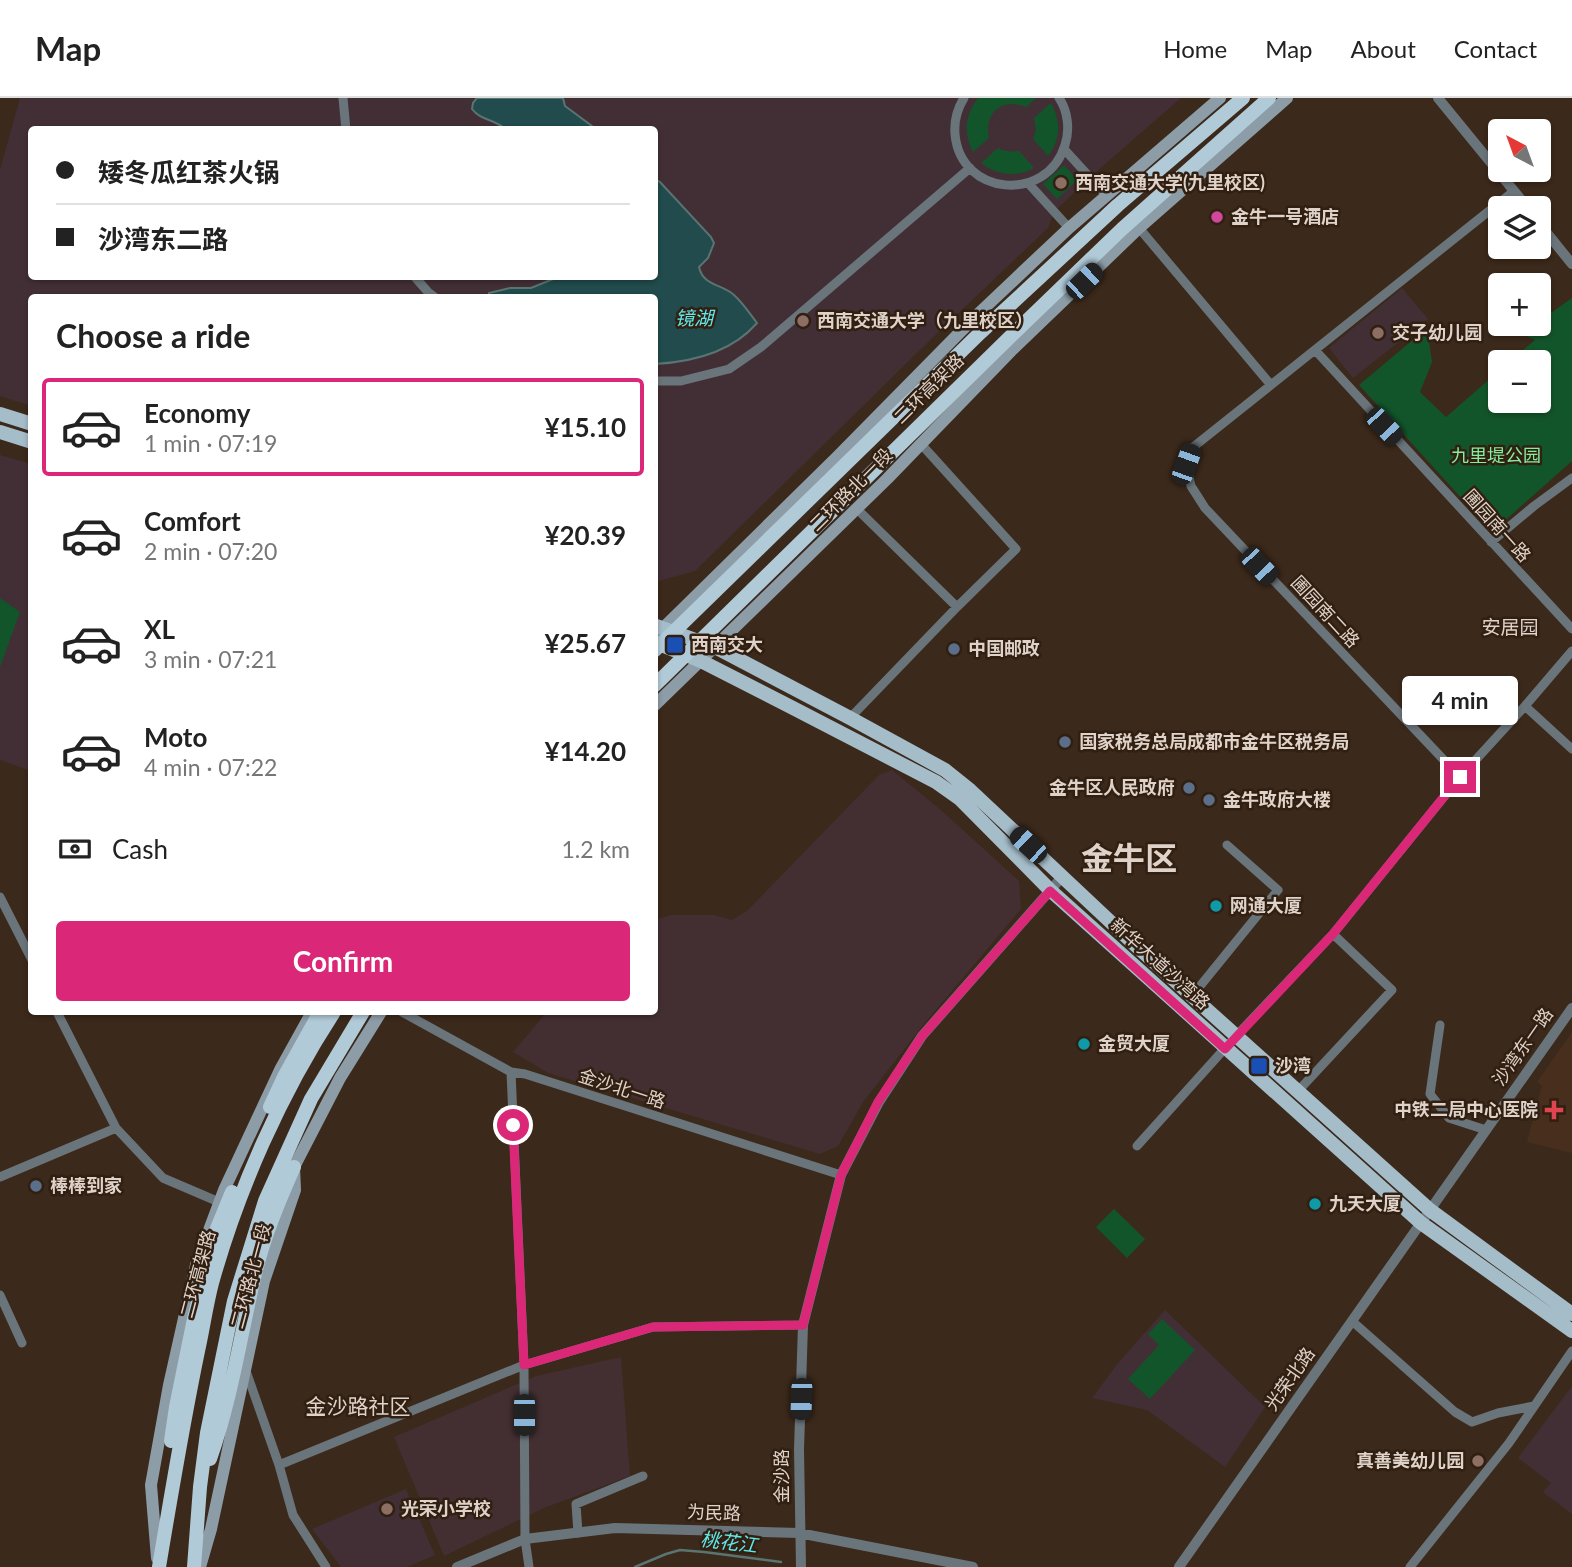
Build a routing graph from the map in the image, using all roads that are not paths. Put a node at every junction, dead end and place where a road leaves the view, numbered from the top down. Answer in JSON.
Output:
{"nodes":[{"id":1,"x":343,"y":98,"type":"edge"},
{"id":2,"x":964,"y":98,"type":"edge"},
{"id":3,"x":1220,"y":98,"type":"edge"},
{"id":4,"x":1243,"y":98,"type":"edge"},
{"id":5,"x":1269,"y":98,"type":"edge"},
{"id":6,"x":1287,"y":98,"type":"edge"},
{"id":7,"x":1438,"y":98,"type":"edge"},
{"id":8,"x":1061,"y":99,"type":"edge"},
{"id":9,"x":346,"y":126,"type":"edge"},
{"id":10,"x":1064,"y":149,"type":"junction"},
{"id":11,"x":970,"y":168,"type":"junction"},
{"id":12,"x":1028,"y":183,"type":"junction"},
{"id":13,"x":1514,"y":191,"type":"junction"},
{"id":14,"x":1106,"y":195,"type":"junction"},
{"id":15,"x":1518,"y":196,"type":"edge"},
{"id":16,"x":1069,"y":228,"type":"junction"},
{"id":17,"x":1139,"y":228,"type":"junction"},
{"id":18,"x":1551,"y":238,"type":"edge"},
{"id":19,"x":1572,"y":264,"type":"edge"},
{"id":20,"x":418,"y":280,"type":"edge"},
{"id":21,"x":431,"y":294,"type":"edge"},
{"id":22,"x":1315,"y":350,"type":"junction"},
{"id":23,"x":658,"y":381,"type":"edge"},
{"id":24,"x":1271,"y":385,"type":"junction"},
{"id":25,"x":0,"y":414,"type":"edge"},
{"id":26,"x":28,"y":423,"type":"edge"},
{"id":27,"x":0,"y":432,"type":"edge"},
{"id":28,"x":28,"y":441,"type":"edge"},
{"id":29,"x":920,"y":444,"type":"junction"},
{"id":30,"x":1572,"y":478,"type":"edge"},
{"id":31,"x":856,"y":509,"type":"junction"},
{"id":32,"x":1491,"y":542,"type":"junction"},
{"id":33,"x":957,"y":607,"type":"junction"},
{"id":34,"x":1572,"y":629,"type":"edge"},
{"id":35,"x":658,"y":632,"type":"edge"},
{"id":36,"x":658,"y":633,"type":"edge"},
{"id":37,"x":658,"y":634,"type":"edge"},
{"id":38,"x":658,"y":647,"type":"edge"},
{"id":39,"x":715,"y":647,"type":"junction"},
{"id":40,"x":1572,"y":651,"type":"edge"},
{"id":41,"x":701,"y":661,"type":"junction"},
{"id":42,"x":658,"y":682,"type":"edge"},
{"id":43,"x":658,"y":702,"type":"edge"},
{"id":44,"x":1525,"y":706,"type":"junction"},
{"id":45,"x":850,"y":718,"type":"junction"},
{"id":46,"x":1572,"y":749,"type":"edge"},
{"id":47,"x":1460,"y":777,"type":"junction"},
{"id":48,"x":1227,"y":845,"type":"dead end"},
{"id":49,"x":1062,"y":877,"type":"junction"},
{"id":50,"x":1050,"y":891,"type":"junction"},
{"id":51,"x":0,"y":897,"type":"edge"},
{"id":52,"x":1333,"y":934,"type":"junction"},
{"id":53,"x":28,"y":952,"type":"edge"},
{"id":54,"x":1192,"y":996,"type":"junction"},
{"id":55,"x":1572,"y":1007,"type":"edge"},
{"id":56,"x":59,"y":1015,"type":"edge"},
{"id":57,"x":310,"y":1015,"type":"edge"},
{"id":58,"x":318,"y":1015,"type":"edge"},
{"id":59,"x":332,"y":1015,"type":"edge"},
{"id":60,"x":361,"y":1015,"type":"edge"},
{"id":61,"x":379,"y":1015,"type":"edge"},
{"id":62,"x":407,"y":1015,"type":"edge"},
{"id":63,"x":1440,"y":1025,"type":"dead end"},
{"id":64,"x":1236,"y":1036,"type":"junction"},
{"id":65,"x":1225,"y":1049,"type":"junction"},
{"id":66,"x":510,"y":1072,"type":"junction"},
{"id":67,"x":1298,"y":1091,"type":"junction"},
{"id":68,"x":116,"y":1128,"type":"junction"},
{"id":69,"x":1486,"y":1130,"type":"junction"},
{"id":70,"x":1137,"y":1146,"type":"dead end"},
{"id":71,"x":294,"y":1167,"type":"junction"},
{"id":72,"x":841,"y":1175,"type":"junction"},
{"id":73,"x":0,"y":1177,"type":"edge"},
{"id":74,"x":219,"y":1202,"type":"junction"},
{"id":75,"x":1425,"y":1217,"type":"junction"},
{"id":76,"x":0,"y":1295,"type":"edge"},
{"id":77,"x":1572,"y":1314,"type":"edge"},
{"id":78,"x":1352,"y":1321,"type":"junction"},
{"id":79,"x":803,"y":1325,"type":"junction"},
{"id":80,"x":1572,"y":1331,"type":"edge"},
{"id":81,"x":22,"y":1343,"type":"dead end"},
{"id":82,"x":1572,"y":1351,"type":"edge"},
{"id":83,"x":524,"y":1365,"type":"junction"},
{"id":84,"x":246,"y":1371,"type":"junction"},
{"id":85,"x":1534,"y":1406,"type":"junction"},
{"id":86,"x":279,"y":1465,"type":"junction"},
{"id":87,"x":643,"y":1476,"type":"dead end"},
{"id":88,"x":200,"y":1487,"type":"junction"},
{"id":89,"x":173,"y":1488,"type":"junction"},
{"id":90,"x":578,"y":1533,"type":"junction"},
{"id":91,"x":799,"y":1533,"type":"junction"},
{"id":92,"x":525,"y":1539,"type":"junction"},
{"id":93,"x":159,"y":1567,"type":"edge"},
{"id":94,"x":194,"y":1567,"type":"edge"},
{"id":95,"x":200,"y":1567,"type":"edge"},
{"id":96,"x":326,"y":1567,"type":"edge"},
{"id":97,"x":457,"y":1567,"type":"edge"},
{"id":98,"x":529,"y":1567,"type":"edge"},
{"id":99,"x":801,"y":1567,"type":"edge"},
{"id":100,"x":973,"y":1567,"type":"edge"},
{"id":101,"x":1179,"y":1567,"type":"edge"},
{"id":102,"x":1410,"y":1567,"type":"edge"}],
"edges":[{"from":1,"to":9,"type":"street"},
{"from":2,"to":11,"type":"street"},
{"from":3,"to":14,"type":"main road","name":"二环路北一段"},
{"from":4,"to":38,"type":"highway","name":"二环高架路","bridge":true},
{"from":5,"to":42,"type":"highway","name":"二环高架路","bridge":true},
{"from":6,"to":17,"type":"main road","name":"二环路北一段"},
{"from":7,"to":13,"type":"street"},
{"from":8,"to":10,"type":"street"},
{"from":10,"to":12,"type":"street"},
{"from":10,"to":14,"type":"street"},
{"from":11,"to":12,"type":"street"},
{"from":11,"to":23,"type":"street"},
{"from":12,"to":16,"type":"street"},
{"from":13,"to":15,"type":"street"},
{"from":13,"to":22,"type":"street","name":"圃园南二路"},
{"from":14,"to":16,"type":"main road","name":"二环路北一段"},
{"from":16,"to":35,"type":"main road","name":"二环路北一段"},
{"from":17,"to":24,"type":"street"},
{"from":17,"to":29,"type":"main road","name":"二环路北一段"},
{"from":18,"to":19,"type":"street"},
{"from":20,"to":21,"type":"street"},
{"from":22,"to":24,"type":"street","name":"圃园南二路"},
{"from":22,"to":32,"type":"street","name":"圃园南一路"},
{"from":24,"to":47,"type":"street","name":"圃园南二路"},
{"from":25,"to":26,"type":"main road"},
{"from":27,"to":28,"type":"main road"},
{"from":29,"to":31,"type":"main road","name":"二环路北一段"},
{"from":29,"to":33,"type":"street"},
{"from":30,"to":32,"type":"street"},
{"from":31,"to":33,"type":"street"},
{"from":31,"to":39,"type":"main road","name":"二环路北一段"},
{"from":32,"to":34,"type":"street","name":"圃园南一路"},
{"from":33,"to":45,"type":"street"},
{"from":36,"to":39,"type":"main road","name":"新华大道沙湾路"},
{"from":37,"to":41,"type":"main road","name":"新华大道沙湾路"},
{"from":39,"to":41,"type":"main road","name":"二环路北一段"},
{"from":39,"to":45,"type":"main road","name":"新华大道沙湾路"},
{"from":40,"to":44,"type":"street"},
{"from":41,"to":43,"type":"main road","name":"二环路北一段"},
{"from":41,"to":50,"type":"main road","name":"新华大道沙湾路"},
{"from":44,"to":46,"type":"street"},
{"from":44,"to":47,"type":"street"},
{"from":45,"to":49,"type":"main road","name":"新华大道沙湾路"},
{"from":47,"to":52,"type":"street"},
{"from":48,"to":54,"type":"street"},
{"from":49,"to":50,"type":"street","name":"金沙路"},
{"from":49,"to":54,"type":"main road","name":"新华大道沙湾路"},
{"from":50,"to":65,"type":"main road","name":"新华大道沙湾路"},
{"from":50,"to":72,"type":"street","name":"金沙路"},
{"from":51,"to":53,"type":"street"},
{"from":52,"to":64,"type":"street"},
{"from":52,"to":67,"type":"street"},
{"from":54,"to":64,"type":"main road","name":"新华大道沙湾路"},
{"from":55,"to":69,"type":"street","name":"沙湾东一路"},
{"from":56,"to":68,"type":"street"},
{"from":57,"to":74,"type":"main road"},
{"from":58,"to":89,"type":"highway"},
{"from":59,"to":89,"type":"highway","name":"二环高架路"},
{"from":60,"to":88,"type":"highway"},
{"from":61,"to":71,"type":"main road","name":"二环路北一段"},
{"from":62,"to":66,"type":"street","name":"金沙北一路"},
{"from":63,"to":69,"type":"street"},
{"from":64,"to":65,"type":"street"},
{"from":64,"to":67,"type":"main road","name":"新华大道沙湾路"},
{"from":65,"to":70,"type":"street"},
{"from":65,"to":75,"type":"main road","name":"新华大道沙湾路"},
{"from":66,"to":72,"type":"street","name":"金沙北一路"},
{"from":66,"to":83,"type":"street"},
{"from":67,"to":75,"type":"main road","name":"新华大道沙湾路"},
{"from":68,"to":73,"type":"street"},
{"from":68,"to":74,"type":"street"},
{"from":69,"to":75,"type":"street","name":"沙湾东一路"},
{"from":71,"to":84,"type":"main road","name":"二环路北一段"},
{"from":71,"to":88,"type":"highway"},
{"from":72,"to":79,"type":"street","name":"金沙路"},
{"from":74,"to":93,"type":"main road"},
{"from":75,"to":77,"type":"main road","name":"新华大道沙湾路"},
{"from":75,"to":78,"type":"street","name":"光荣北路"},
{"from":75,"to":80,"type":"main road","name":"新华大道沙湾路"},
{"from":76,"to":81,"type":"street"},
{"from":78,"to":85,"type":"street"},
{"from":78,"to":101,"type":"street","name":"光荣北路"},
{"from":79,"to":83,"type":"street"},
{"from":79,"to":91,"type":"street","name":"金沙路"},
{"from":82,"to":85,"type":"street"},
{"from":83,"to":86,"type":"street"},
{"from":83,"to":92,"type":"street"},
{"from":84,"to":86,"type":"street"},
{"from":84,"to":95,"type":"main road","name":"二环路北一段"},
{"from":85,"to":102,"type":"street"},
{"from":86,"to":96,"type":"street"},
{"from":87,"to":90,"type":"street"},
{"from":88,"to":94,"type":"highway"},
{"from":89,"to":93,"type":"highway","name":"二环高架路"},
{"from":90,"to":91,"type":"street","name":"为民路"},
{"from":90,"to":92,"type":"street","name":"为民路"},
{"from":91,"to":99,"type":"street","name":"金沙路"},
{"from":91,"to":100,"type":"street","name":"为民路"},
{"from":92,"to":97,"type":"street","name":"为民路"},
{"from":92,"to":98,"type":"street"}]}
